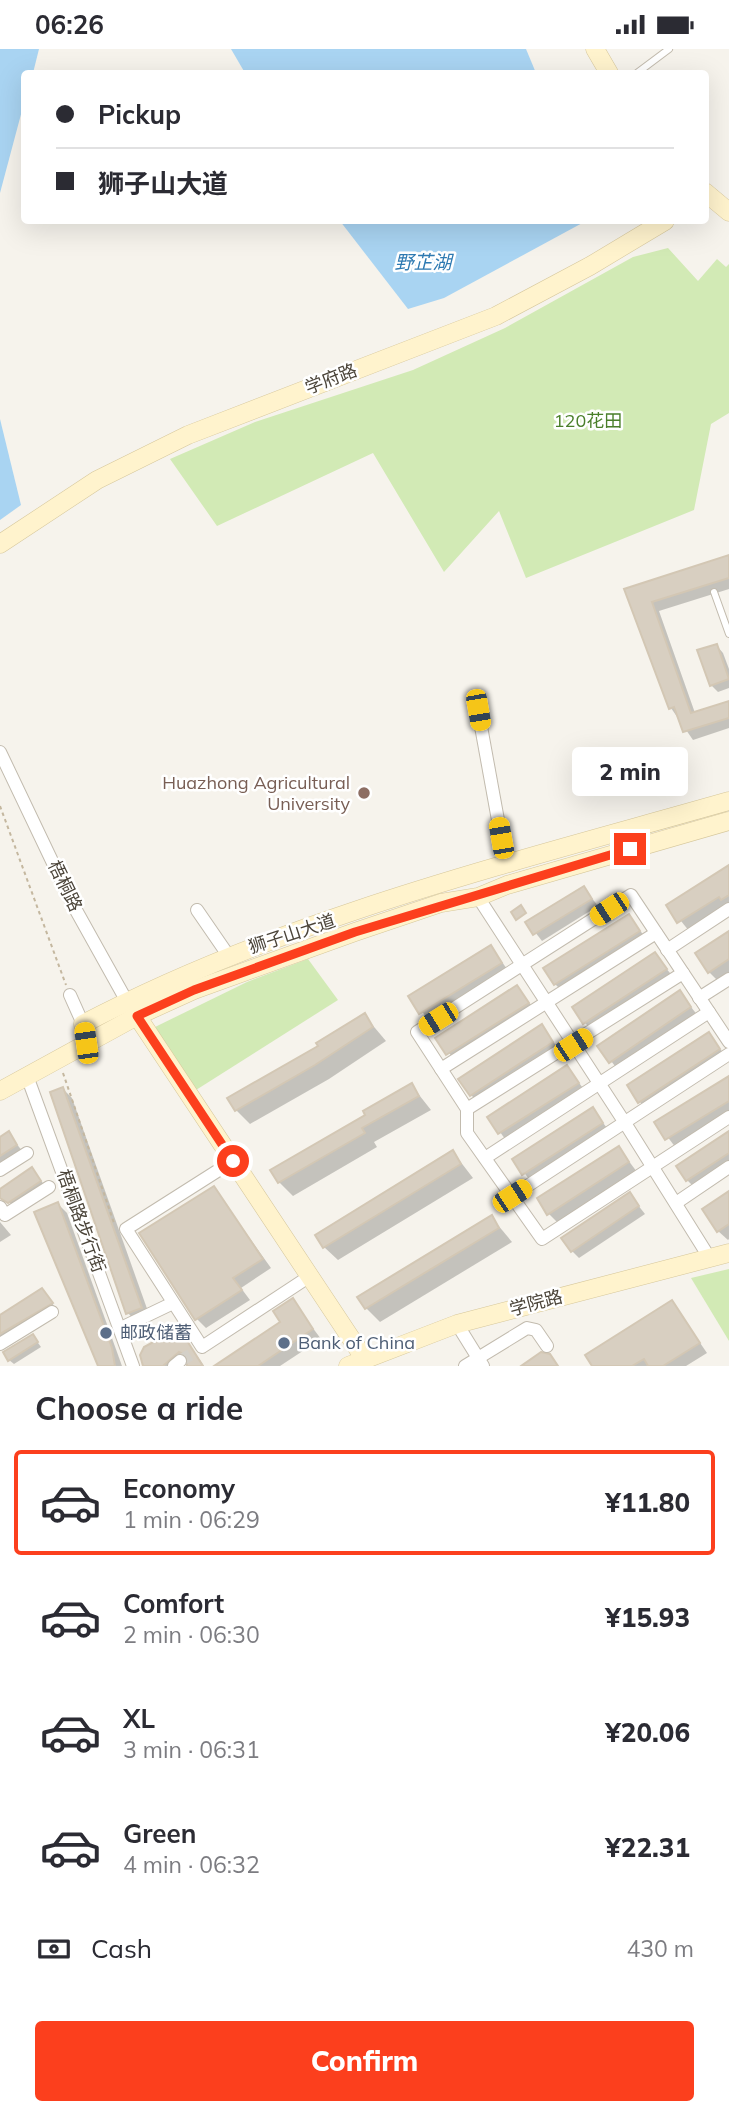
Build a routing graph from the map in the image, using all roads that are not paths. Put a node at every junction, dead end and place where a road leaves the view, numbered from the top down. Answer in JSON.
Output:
{"nodes":[{"id":1,"x":595,"y":49,"type":"edge"},
{"id":2,"x":669,"y":49,"type":"edge"},
{"id":3,"x":607,"y":70,"type":"edge"},
{"id":4,"x":641,"y":70,"type":"edge"},
{"id":5,"x":709,"y":196,"type":"edge"},
{"id":6,"x":729,"y":212,"type":"edge"},
{"id":7,"x":660,"y":224,"type":"edge"},
{"id":8,"x":0,"y":544,"type":"edge"},
{"id":9,"x":714,"y":592,"type":"dead end"},
{"id":10,"x":729,"y":634,"type":"edge"},
{"id":11,"x":478,"y":710,"type":"dead end"},
{"id":12,"x":0,"y":752,"type":"edge"},
{"id":13,"x":729,"y":801,"type":"edge"},
{"id":14,"x":729,"y":821,"type":"edge"},
{"id":15,"x":506,"y":864,"type":"junction"},
{"id":16,"x":478,"y":897,"type":"junction"},
{"id":17,"x":729,"y":909,"type":"edge"},
{"id":18,"x":197,"y":910,"type":"dead end"},
{"id":19,"x":656,"y":933,"type":"junction"},
{"id":20,"x":667,"y":950,"type":"junction"},
{"id":21,"x":228,"y":955,"type":"junction"},
{"id":22,"x":522,"y":967,"type":"junction"},
{"id":23,"x":682,"y":973,"type":"junction"},
{"id":24,"x":729,"y":979,"type":"edge"},
{"id":25,"x":70,"y":995,"type":"road end"},
{"id":26,"x":699,"y":998,"type":"junction"},
{"id":27,"x":126,"y":1001,"type":"junction"},
{"id":28,"x":546,"y":1004,"type":"junction"},
{"id":29,"x":709,"y":1012,"type":"junction"},
{"id":30,"x":137,"y":1016,"type":"junction"},
{"id":31,"x":83,"y":1024,"type":"junction"},
{"id":32,"x":729,"y":1042,"type":"edge"},
{"id":33,"x":86,"y":1043,"type":"junction"},
{"id":34,"x":573,"y":1045,"type":"junction"},
{"id":35,"x":729,"y":1054,"type":"edge"},
{"id":36,"x":441,"y":1069,"type":"junction"},
{"id":37,"x":27,"y":1076,"type":"junction"},
{"id":38,"x":600,"y":1085,"type":"junction"},
{"id":39,"x":0,"y":1091,"type":"edge"},
{"id":40,"x":467,"y":1109,"type":"junction"},
{"id":41,"x":729,"y":1117,"type":"edge"},
{"id":42,"x":625,"y":1123,"type":"junction"},
{"id":43,"x":27,"y":1153,"type":"dead end"},
{"id":44,"x":485,"y":1158,"type":"junction"},
{"id":45,"x":233,"y":1161,"type":"junction"},
{"id":46,"x":729,"y":1167,"type":"edge"},
{"id":47,"x":654,"y":1169,"type":"junction"},
{"id":48,"x":0,"y":1170,"type":"edge"},
{"id":49,"x":49,"y":1187,"type":"dead end"},
{"id":50,"x":512,"y":1196,"type":"junction"},
{"id":51,"x":676,"y":1203,"type":"junction"},
{"id":52,"x":0,"y":1207,"type":"edge"},
{"id":53,"x":729,"y":1253,"type":"edge"},
{"id":54,"x":709,"y":1257,"type":"junction"},
{"id":55,"x":310,"y":1276,"type":"junction"},
{"id":56,"x":173,"y":1303,"type":"junction"},
{"id":57,"x":52,"y":1312,"type":"dead end"},
{"id":58,"x":457,"y":1324,"type":"junction"},
{"id":59,"x":121,"y":1328,"type":"junction"},
{"id":60,"x":0,"y":1344,"type":"edge"},
{"id":61,"x":547,"y":1346,"type":"dead end"},
{"id":62,"x":356,"y":1362,"type":"edge"},
{"id":63,"x":480,"y":1362,"type":"edge"},
{"id":64,"x":133,"y":1366,"type":"edge"},
{"id":65,"x":465,"y":1366,"type":"edge"}],
"edges":[{"from":1,"to":3,"type":"street"},
{"from":2,"to":4,"type":"lane"},
{"from":5,"to":6,"type":"street"},
{"from":7,"to":8,"type":"street","name":"学府路"},
{"from":9,"to":10,"type":"lane"},
{"from":11,"to":15,"type":"street"},
{"from":12,"to":27,"type":"street","name":"梧桐路"},
{"from":13,"to":15,"type":"street","name":"狮子山大道"},
{"from":14,"to":16,"type":"street","name":"狮子山大道"},
{"from":15,"to":21,"type":"street","name":"狮子山大道"},
{"from":16,"to":22,"type":"street"},
{"from":16,"to":30,"type":"street","name":"狮子山大道"},
{"from":17,"to":20,"type":"street"},
{"from":18,"to":21,"type":"street"},
{"from":19,"to":20,"type":"street"},
{"from":19,"to":22,"type":"street"},
{"from":19,"to":28,"type":"street"},
{"from":20,"to":23,"type":"street"},
{"from":21,"to":27,"type":"street","name":"狮子山大道"},
{"from":22,"to":28,"type":"street"},
{"from":22,"to":36,"type":"street"},
{"from":23,"to":26,"type":"street"},
{"from":23,"to":34,"type":"street"},
{"from":24,"to":26,"type":"street"},
{"from":25,"to":31,"type":"street"},
{"from":26,"to":29,"type":"street"},
{"from":27,"to":30,"type":"street","name":"梧桐路"},
{"from":27,"to":31,"type":"street","name":"狮子山大道"},
{"from":28,"to":34,"type":"street"},
{"from":28,"to":36,"type":"street"},
{"from":29,"to":32,"type":"street"},
{"from":29,"to":38,"type":"street"},
{"from":30,"to":33,"type":"street","name":"狮子山大道"},
{"from":30,"to":45,"type":"street"},
{"from":31,"to":33,"type":"street"},
{"from":33,"to":37,"type":"street","name":"狮子山大道"},
{"from":34,"to":38,"type":"street"},
{"from":34,"to":40,"type":"street"},
{"from":35,"to":42,"type":"street"},
{"from":36,"to":40,"type":"street"},
{"from":37,"to":39,"type":"street","name":"狮子山大道"},
{"from":37,"to":59,"type":"street","name":"梧桐路步行街"},
{"from":38,"to":42,"type":"street"},
{"from":38,"to":44,"type":"street"},
{"from":40,"to":44,"type":"street"},
{"from":41,"to":47,"type":"street"},
{"from":42,"to":47,"type":"street"},
{"from":42,"to":50,"type":"street"},
{"from":43,"to":48,"type":"street"},
{"from":44,"to":50,"type":"street"},
{"from":45,"to":55,"type":"street"},
{"from":45,"to":56,"type":"street"},
{"from":46,"to":51,"type":"street"},
{"from":47,"to":50,"type":"street"},
{"from":47,"to":51,"type":"street"},
{"from":49,"to":52,"type":"street"},
{"from":51,"to":54,"type":"street"},
{"from":53,"to":54,"type":"street","name":"学院路"},
{"from":54,"to":58,"type":"street","name":"学院路"},
{"from":55,"to":56,"type":"street"},
{"from":55,"to":62,"type":"street"},
{"from":56,"to":59,"type":"street"},
{"from":57,"to":60,"type":"street"},
{"from":58,"to":62,"type":"street","name":"学院路"},
{"from":58,"to":63,"type":"street"},
{"from":59,"to":64,"type":"street","name":"梧桐路步行街"},
{"from":61,"to":63,"type":"street"},
{"from":63,"to":65,"type":"street"}]}
